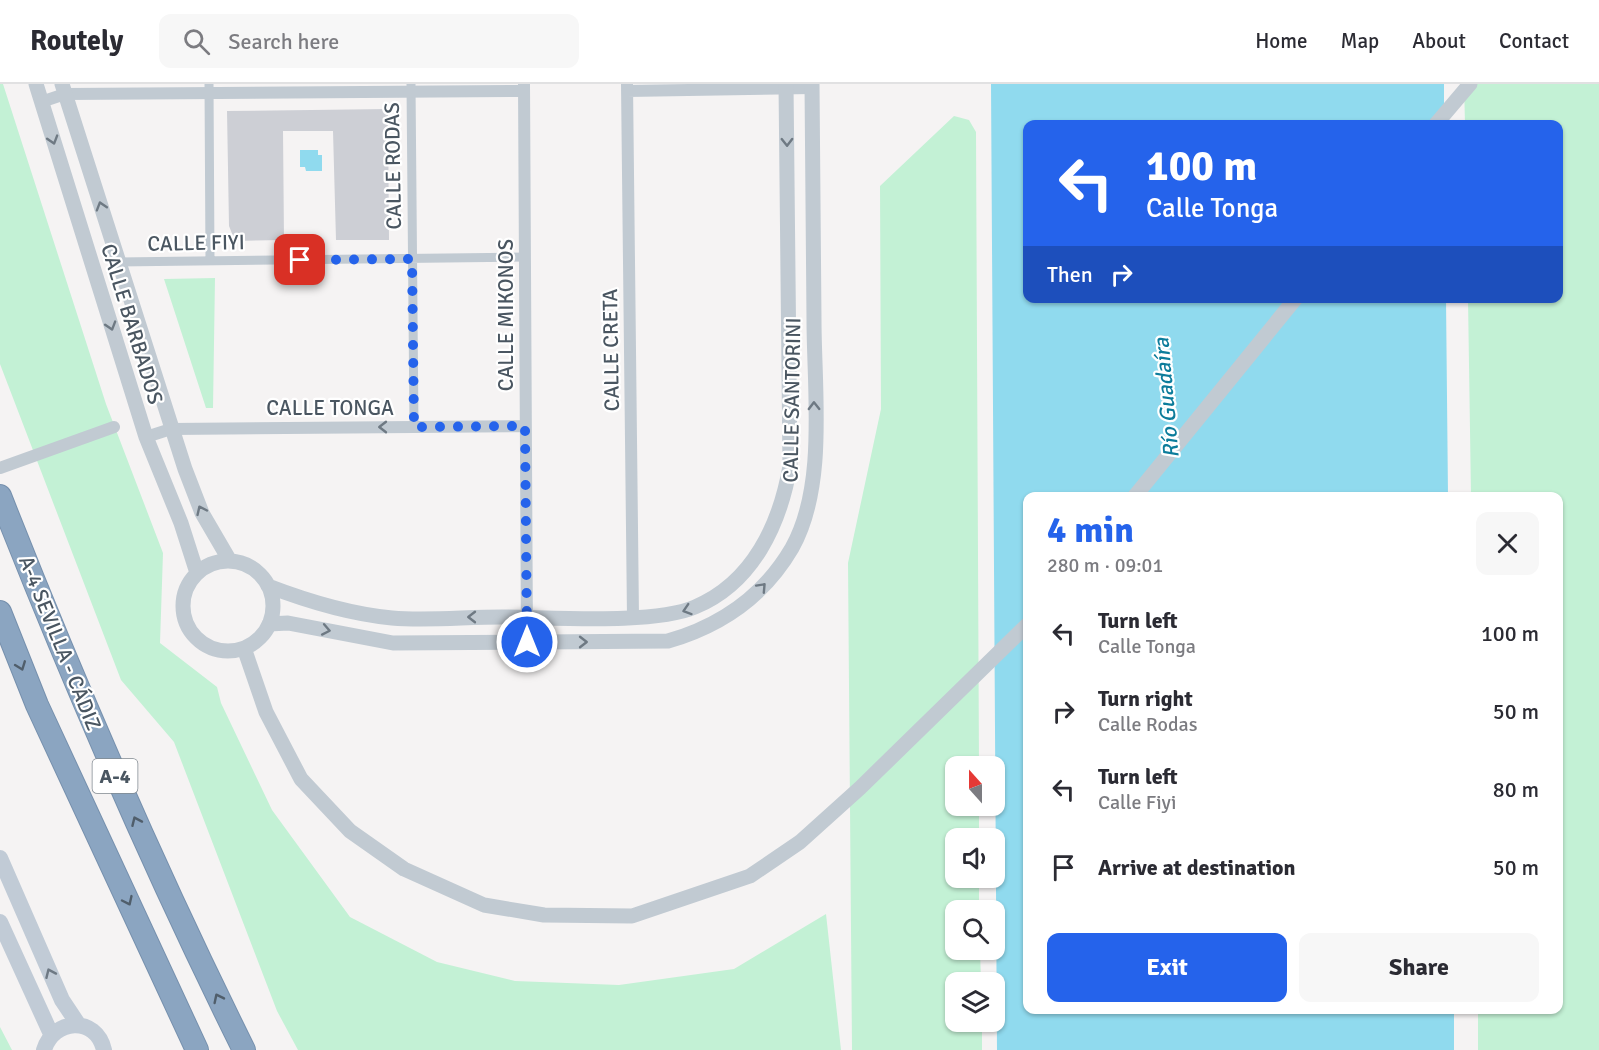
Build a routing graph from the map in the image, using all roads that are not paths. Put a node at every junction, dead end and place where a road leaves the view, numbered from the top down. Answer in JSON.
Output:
{"nodes":[{"id":1,"x":36,"y":84,"type":"edge"},
{"id":2,"x":1470,"y":84,"type":"edge"},
{"id":3,"x":786,"y":86,"type":"edge"},
{"id":4,"x":812,"y":86,"type":"edge"},
{"id":5,"x":411,"y":88,"type":"edge"},
{"id":6,"x":524,"y":88,"type":"edge"},
{"id":7,"x":627,"y":88,"type":"edge"},
{"id":8,"x":64,"y":89,"type":"edge"},
{"id":9,"x":209,"y":89,"type":"edge"},
{"id":10,"x":41,"y":102,"type":"junction"},
{"id":11,"x":1439,"y":120,"type":"edge"},
{"id":12,"x":525,"y":257,"type":"junction"},
{"id":13,"x":412,"y":259,"type":"junction"},
{"id":14,"x":210,"y":261,"type":"junction"},
{"id":15,"x":118,"y":262,"type":"junction"},
{"id":16,"x":1292,"y":303,"type":"edge"},
{"id":17,"x":525,"y":426,"type":"junction"},
{"id":18,"x":114,"y":427,"type":"dead end"},
{"id":19,"x":414,"y":427,"type":"junction"},
{"id":20,"x":171,"y":429,"type":"junction"},
{"id":21,"x":146,"y":437,"type":"junction"},
{"id":22,"x":0,"y":468,"type":"edge"},
{"id":23,"x":1138,"y":492,"type":"edge"},
{"id":24,"x":0,"y":496,"type":"edge"},
{"id":25,"x":230,"y":561,"type":"junction"},
{"id":26,"x":197,"y":573,"type":"junction"},
{"id":27,"x":268,"y":586,"type":"junction"},
{"id":28,"x":0,"y":612,"type":"edge"},
{"id":29,"x":633,"y":616,"type":"junction"},
{"id":30,"x":527,"y":617,"type":"junction"},
{"id":31,"x":268,"y":624,"type":"junction"},
{"id":32,"x":1023,"y":629,"type":"edge"},
{"id":33,"x":527,"y":642,"type":"junction"},
{"id":34,"x":244,"y":648,"type":"junction"},
{"id":35,"x":0,"y":858,"type":"edge"},
{"id":36,"x":0,"y":922,"type":"edge"},
{"id":37,"x":78,"y":1024,"type":"junction"},
{"id":38,"x":51,"y":1034,"type":"junction"},
{"id":39,"x":44,"y":1050,"type":"edge"},
{"id":40,"x":104,"y":1050,"type":"edge"},
{"id":41,"x":197,"y":1050,"type":"edge"},
{"id":42,"x":244,"y":1050,"type":"edge"}],
"edges":[{"from":1,"to":10,"type":"street","name":"CALLE BARBADOS"},
{"from":2,"to":11,"type":"street"},
{"from":3,"to":4,"type":"street"},
{"from":3,"to":7,"type":"street"},
{"from":3,"to":29,"type":"street","name":"CALLE SANTORINI","one_way":true},
{"from":33,"to":4,"type":"street","name":"CALLE SANTORINI","one_way":true},
{"from":5,"to":6,"type":"street"},
{"from":5,"to":9,"type":"street"},
{"from":5,"to":13,"type":"street","name":"CALLE RODAS"},
{"from":6,"to":12,"type":"street","name":"CALLE MIKONOS"},
{"from":7,"to":29,"type":"street","name":"CALLE CRETA"},
{"from":8,"to":9,"type":"street"},
{"from":8,"to":10,"type":"street"},
{"from":15,"to":8,"type":"street","name":"CALLE BARBADOS","one_way":true},
{"from":9,"to":14,"type":"street"},
{"from":10,"to":21,"type":"street","name":"CALLE BARBADOS","one_way":true},
{"from":12,"to":13,"type":"street","name":"CALLE FIYI"},
{"from":12,"to":17,"type":"street","name":"CALLE MIKONOS"},
{"from":13,"to":14,"type":"street","name":"CALLE FIYI"},
{"from":13,"to":19,"type":"street","name":"CALLE RODAS"},
{"from":14,"to":15,"type":"street","name":"CALLE FIYI"},
{"from":15,"to":20,"type":"street","name":"CALLE BARBADOS"},
{"from":16,"to":23,"type":"street"},
{"from":17,"to":19,"type":"street","name":"CALLE TONGA"},
{"from":17,"to":30,"type":"street","name":"CALLE MIKONOS"},
{"from":18,"to":22,"type":"street"},
{"from":19,"to":20,"type":"street","name":"CALLE TONGA","one_way":true},
{"from":20,"to":21,"type":"street","name":"CALLE TONGA"},
{"from":25,"to":20,"type":"street","name":"CALLE BARBADOS","one_way":true},
{"from":21,"to":26,"type":"street","name":"CALLE BARBADOS"},
{"from":42,"to":24,"type":"highway","name":"A-4 SEVILLA - CÁDIZ","number":"A-4","one_way":true},
{"from":25,"to":26,"type":"street"},
{"from":25,"to":27,"type":"street"},
{"from":26,"to":34,"type":"street"},
{"from":30,"to":27,"type":"street","name":"CALLE SANTORINI","one_way":true},
{"from":27,"to":31,"type":"street"},
{"from":28,"to":41,"type":"highway","name":"A-4 SEVILLA - CÁDIZ","number":"A-4","one_way":true},
{"from":29,"to":30,"type":"street","name":"CALLE SANTORINI"},
{"from":30,"to":33,"type":"street","name":"CALLE MIKONOS"},
{"from":31,"to":33,"type":"street","name":"CALLE SANTORINI","one_way":true},
{"from":31,"to":34,"type":"street"},
{"from":32,"to":34,"type":"street"},
{"from":37,"to":35,"type":"main road","one_way":true},
{"from":36,"to":38,"type":"main road"},
{"from":37,"to":38,"type":"main road"},
{"from":37,"to":40,"type":"main road"},
{"from":38,"to":39,"type":"main road"}]}
